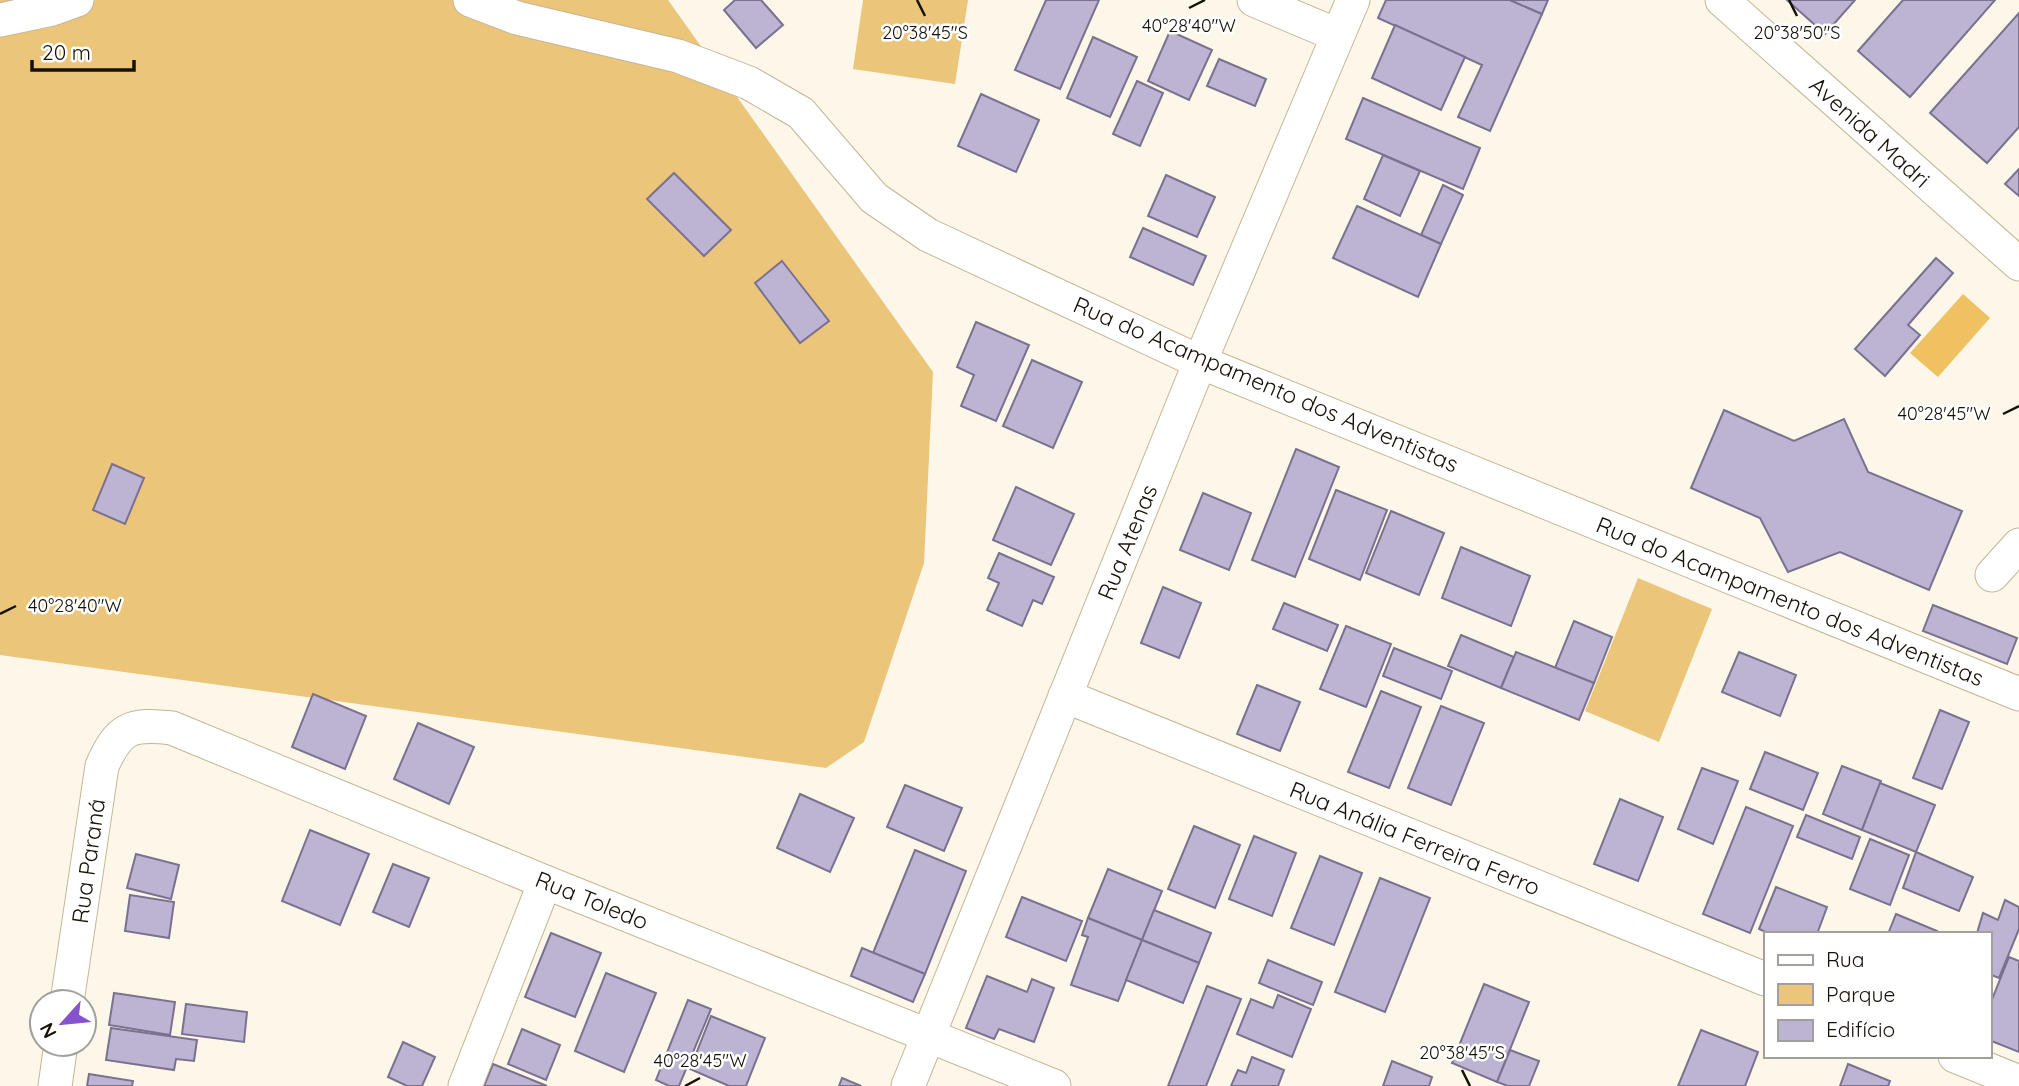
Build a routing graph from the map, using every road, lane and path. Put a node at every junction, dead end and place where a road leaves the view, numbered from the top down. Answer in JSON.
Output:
{"nodes":[{"id":1,"x":77,"y":0,"type":"edge"},
{"id":2,"x":470,"y":0,"type":"edge"},
{"id":3,"x":1254,"y":0,"type":"edge"},
{"id":4,"x":1353,"y":0,"type":"edge"},
{"id":5,"x":1722,"y":0,"type":"edge"},
{"id":6,"x":0,"y":20,"type":"edge"},
{"id":7,"x":1337,"y":35,"type":"junction"},
{"id":8,"x":2019,"y":264,"type":"edge"},
{"id":9,"x":1199,"y":362,"type":"junction"},
{"id":10,"x":2019,"y":545,"type":"edge"},
{"id":11,"x":1992,"y":575,"type":"dead end"},
{"id":12,"x":2019,"y":694,"type":"edge"},
{"id":13,"x":1065,"y":696,"type":"junction"},
{"id":14,"x":128,"y":729,"type":"joint"},
{"id":15,"x":545,"y":882,"type":"junction"},
{"id":16,"x":1764,"y":979,"type":"edge"},
{"id":17,"x":69,"y":988,"type":"edge"},
{"id":18,"x":929,"y":1035,"type":"junction"},
{"id":19,"x":59,"y":1058,"type":"edge"},
{"id":20,"x":1960,"y":1058,"type":"edge"},
{"id":21,"x":2019,"y":1082,"type":"edge"},
{"id":22,"x":55,"y":1086,"type":"edge"},
{"id":23,"x":465,"y":1086,"type":"edge"},
{"id":24,"x":908,"y":1086,"type":"edge"},
{"id":25,"x":1054,"y":1086,"type":"edge"}],
"edges":[{"from":1,"to":6,"type":"street"},
{"from":2,"to":9,"type":"street","name":"Rua do Acampamento dos Adventistas"},
{"from":3,"to":7,"type":"street"},
{"from":4,"to":7,"type":"street","name":"Rua Atenas"},
{"from":5,"to":8,"type":"street","name":"Avenida Madri"},
{"from":7,"to":9,"type":"street","name":"Rua Atenas"},
{"from":9,"to":12,"type":"street","name":"Rua do Acampamento dos Adventistas"},
{"from":9,"to":13,"type":"street","name":"Rua Atenas"},
{"from":10,"to":11,"type":"street"},
{"from":13,"to":16,"type":"street","name":"Rua Anália Ferreira Ferro"},
{"from":13,"to":18,"type":"street","name":"Rua Atenas"},
{"from":14,"to":15,"type":"street","name":"Rua Toledo"},
{"from":14,"to":17,"type":"street","name":"Rua Paraná"},
{"from":15,"to":18,"type":"street","name":"Rua Toledo"},
{"from":15,"to":23,"type":"street"},
{"from":18,"to":24,"type":"street","name":"Rua Atenas"},
{"from":18,"to":25,"type":"street","name":"Rua Toledo"},
{"from":19,"to":22,"type":"street"},
{"from":20,"to":21,"type":"street"}]}
